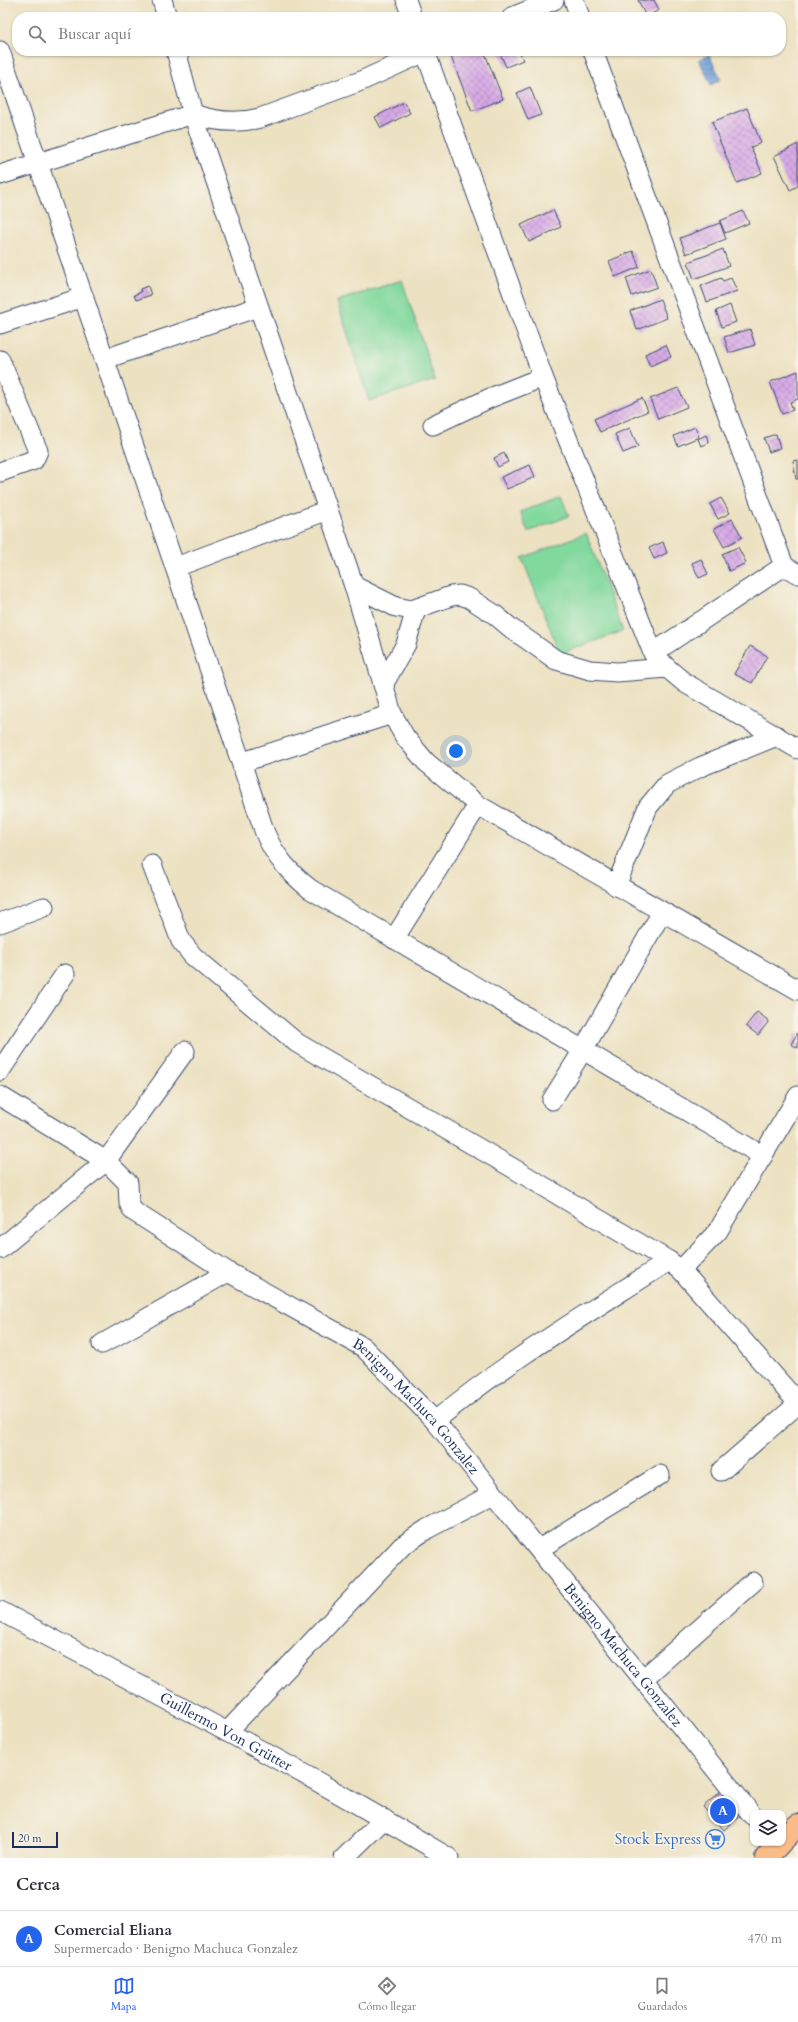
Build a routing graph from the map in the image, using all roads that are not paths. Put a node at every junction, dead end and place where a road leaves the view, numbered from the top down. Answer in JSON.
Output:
{"nodes":[{"id":1,"x":162,"y":0,"type":"edge"},
{"id":2,"x":406,"y":0,"type":"edge"},
{"id":3,"x":554,"y":0,"type":"edge"},
{"id":4,"x":574,"y":0,"type":"edge"},
{"id":5,"x":165,"y":12,"type":"edge"},
{"id":6,"x":410,"y":12,"type":"edge"},
{"id":7,"x":524,"y":12,"type":"edge"},
{"id":8,"x":578,"y":12,"type":"edge"},
{"id":9,"x":0,"y":51,"type":"edge"},
{"id":10,"x":177,"y":56,"type":"edge"},
{"id":11,"x":415,"y":56,"type":"edge"},
{"id":12,"x":428,"y":56,"type":"edge"},
{"id":13,"x":595,"y":56,"type":"edge"},
{"id":14,"x":193,"y":114,"type":"junction"},
{"id":15,"x":38,"y":163,"type":"junction"},
{"id":16,"x":0,"y":175,"type":"edge"},
{"id":17,"x":84,"y":297,"type":"junction"},
{"id":18,"x":258,"y":307,"type":"junction"},
{"id":19,"x":1,"y":321,"type":"edge"},
{"id":20,"x":105,"y":359,"type":"junction"},
{"id":21,"x":0,"y":360,"type":"edge"},
{"id":22,"x":544,"y":377,"type":"junction"},
{"id":23,"x":433,"y":425,"type":"dead end"},
{"id":24,"x":0,"y":472,"type":"edge"},
{"id":25,"x":328,"y":510,"type":"junction"},
{"id":26,"x":176,"y":567,"type":"junction"},
{"id":27,"x":791,"y":570,"type":"edge"},
{"id":28,"x":354,"y":586,"type":"junction"},
{"id":29,"x":416,"y":609,"type":"junction"},
{"id":30,"x":653,"y":653,"type":"junction"},
{"id":31,"x":667,"y":668,"type":"junction"},
{"id":32,"x":383,"y":685,"type":"junction"},
{"id":33,"x":392,"y":714,"type":"junction"},
{"id":34,"x":777,"y":736,"type":"junction"},
{"id":35,"x":798,"y":749,"type":"edge"},
{"id":36,"x":243,"y":762,"type":"junction"},
{"id":37,"x":478,"y":805,"type":"junction"},
{"id":38,"x":152,"y":865,"type":"dead end"},
{"id":39,"x":616,"y":886,"type":"junction"},
{"id":40,"x":44,"y":907,"type":"dead end"},
{"id":41,"x":662,"y":912,"type":"junction"},
{"id":42,"x":0,"y":923,"type":"edge"},
{"id":43,"x":394,"y":939,"type":"junction"},
{"id":44,"x":65,"y":974,"type":"dead end"},
{"id":45,"x":798,"y":990,"type":"edge"},
{"id":46,"x":583,"y":1050,"type":"junction"},
{"id":47,"x":185,"y":1051,"type":"dead end"},
{"id":48,"x":0,"y":1071,"type":"edge"},
{"id":49,"x":0,"y":1096,"type":"edge"},
{"id":50,"x":798,"y":1096,"type":"edge"},
{"id":51,"x":552,"y":1100,"type":"dead end"},
{"id":52,"x":763,"y":1156,"type":"junction"},
{"id":53,"x":106,"y":1161,"type":"junction"},
{"id":54,"x":0,"y":1249,"type":"edge"},
{"id":55,"x":675,"y":1265,"type":"junction"},
{"id":56,"x":228,"y":1272,"type":"junction"},
{"id":57,"x":102,"y":1344,"type":"dead end"},
{"id":58,"x":798,"y":1403,"type":"edge"},
{"id":59,"x":435,"y":1421,"type":"junction"},
{"id":60,"x":721,"y":1471,"type":"dead end"},
{"id":61,"x":660,"y":1475,"type":"dead end"},
{"id":62,"x":493,"y":1494,"type":"junction"},
{"id":63,"x":539,"y":1549,"type":"junction"},
{"id":64,"x":753,"y":1582,"type":"dead end"},
{"id":65,"x":0,"y":1611,"type":"edge"},
{"id":66,"x":643,"y":1679,"type":"junction"},
{"id":67,"x":227,"y":1732,"type":"junction"},
{"id":68,"x":750,"y":1812,"type":"edge"},
{"id":69,"x":384,"y":1819,"type":"junction"},
{"id":70,"x":798,"y":1825,"type":"edge"},
{"id":71,"x":786,"y":1836,"type":"edge"},
{"id":72,"x":344,"y":1858,"type":"edge"},
{"id":73,"x":449,"y":1858,"type":"edge"}],
"edges":[{"from":1,"to":5,"type":"street"},
{"from":2,"to":6,"type":"street"},
{"from":3,"to":7,"type":"street"},
{"from":4,"to":8,"type":"street"},
{"from":9,"to":15,"type":"street"},
{"from":10,"to":14,"type":"street"},
{"from":11,"to":14,"type":"street"},
{"from":12,"to":22,"type":"street"},
{"from":13,"to":27,"type":"street"},
{"from":14,"to":15,"type":"street"},
{"from":14,"to":18,"type":"street"},
{"from":15,"to":16,"type":"street"},
{"from":15,"to":17,"type":"street"},
{"from":17,"to":19,"type":"street"},
{"from":17,"to":20,"type":"street"},
{"from":18,"to":20,"type":"street"},
{"from":18,"to":25,"type":"street"},
{"from":20,"to":26,"type":"street"},
{"from":21,"to":24,"type":"street"},
{"from":22,"to":23,"type":"street"},
{"from":22,"to":30,"type":"street"},
{"from":25,"to":26,"type":"street"},
{"from":25,"to":28,"type":"street"},
{"from":26,"to":36,"type":"street"},
{"from":27,"to":30,"type":"street"},
{"from":28,"to":29,"type":"street"},
{"from":28,"to":32,"type":"street"},
{"from":29,"to":31,"type":"street"},
{"from":29,"to":32,"type":"street"},
{"from":30,"to":31,"type":"street"},
{"from":31,"to":34,"type":"street"},
{"from":32,"to":33,"type":"street"},
{"from":33,"to":36,"type":"street"},
{"from":33,"to":37,"type":"street"},
{"from":34,"to":35,"type":"street"},
{"from":34,"to":39,"type":"street"},
{"from":36,"to":43,"type":"street"},
{"from":37,"to":39,"type":"street"},
{"from":37,"to":43,"type":"street"},
{"from":38,"to":55,"type":"street"},
{"from":39,"to":41,"type":"street"},
{"from":40,"to":42,"type":"street"},
{"from":41,"to":45,"type":"street"},
{"from":41,"to":46,"type":"street"},
{"from":43,"to":46,"type":"street"},
{"from":44,"to":48,"type":"street"},
{"from":46,"to":51,"type":"street"},
{"from":46,"to":52,"type":"street"},
{"from":47,"to":53,"type":"street"},
{"from":49,"to":53,"type":"street","name":"Benigno Machuca Gonzalez"},
{"from":50,"to":52,"type":"street"},
{"from":52,"to":55,"type":"street"},
{"from":53,"to":54,"type":"street"},
{"from":53,"to":56,"type":"street","name":"Benigno Machuca Gonzalez"},
{"from":55,"to":58,"type":"street"},
{"from":55,"to":59,"type":"street"},
{"from":56,"to":57,"type":"street"},
{"from":56,"to":59,"type":"street","name":"Benigno Machuca Gonzalez"},
{"from":58,"to":60,"type":"street"},
{"from":59,"to":62,"type":"street","name":"Benigno Machuca Gonzalez"},
{"from":61,"to":63,"type":"street"},
{"from":62,"to":63,"type":"street","name":"Benigno Machuca Gonzalez"},
{"from":62,"to":67,"type":"street"},
{"from":63,"to":66,"type":"street","name":"Benigno Machuca Gonzalez"},
{"from":64,"to":66,"type":"street"},
{"from":65,"to":67,"type":"street","name":"Guillermo Von Grütter"},
{"from":66,"to":68,"type":"street","name":"Benigno Machuca Gonzalez"},
{"from":67,"to":69,"type":"street","name":"Guillermo Von Grütter"},
{"from":69,"to":72,"type":"street"},
{"from":69,"to":73,"type":"street","name":"Guillermo Von Grütter"},
{"from":70,"to":71,"type":"main road"}]}
